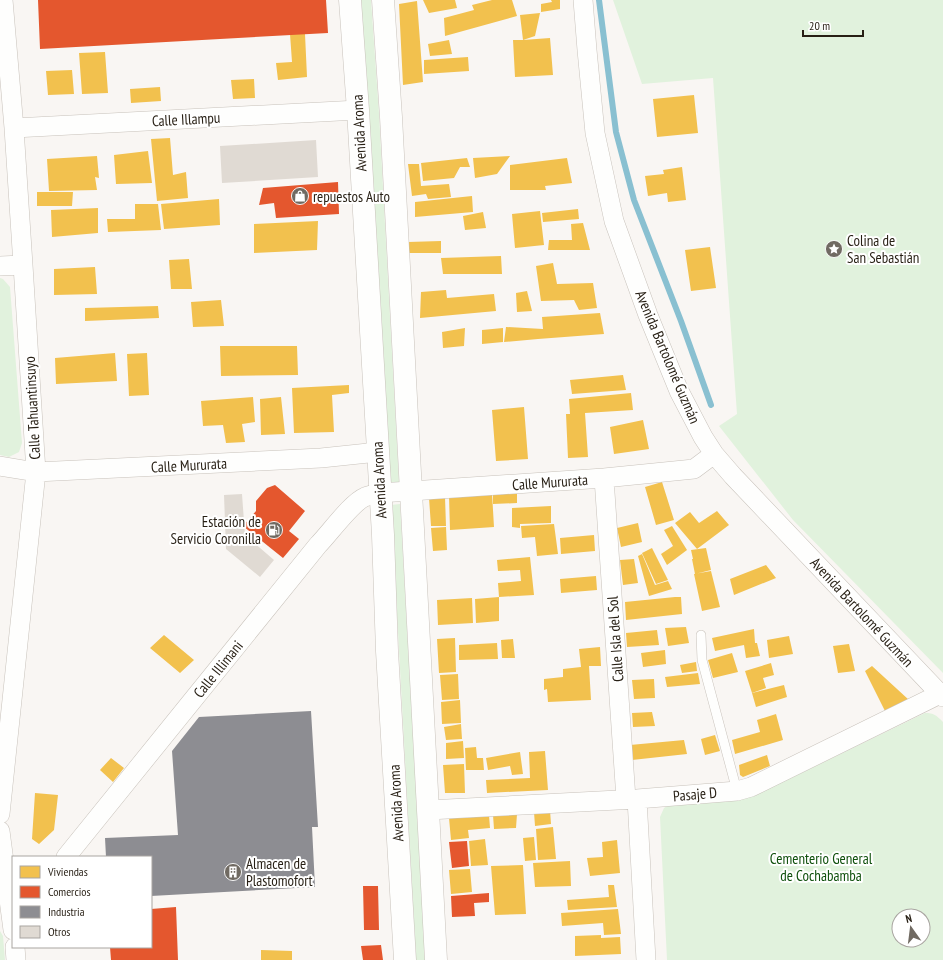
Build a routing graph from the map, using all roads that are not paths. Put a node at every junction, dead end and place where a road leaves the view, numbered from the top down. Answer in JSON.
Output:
{"nodes":[{"id":1,"x":350,"y":0,"type":"edge"},
{"id":2,"x":383,"y":0,"type":"edge"},
{"id":3,"x":583,"y":0,"type":"edge"},
{"id":4,"x":2,"y":5,"type":"edge"},
{"id":5,"x":358,"y":110,"type":"junction"},
{"id":6,"x":14,"y":128,"type":"junction"},
{"id":7,"x":24,"y":265,"type":"junction"},
{"id":8,"x":0,"y":266,"type":"edge"},
{"id":9,"x":378,"y":452,"type":"junction"},
{"id":10,"x":714,"y":454,"type":"junction"},
{"id":11,"x":0,"y":466,"type":"edge"},
{"id":12,"x":36,"y":472,"type":"junction"},
{"id":13,"x":604,"y":478,"type":"junction"},
{"id":14,"x":411,"y":491,"type":"junction"},
{"id":15,"x":380,"y":494,"type":"junction"},
{"id":16,"x":701,"y":635,"type":"dead end"},
{"id":17,"x":941,"y":696,"type":"edge"},
{"id":18,"x":737,"y":790,"type":"junction"},
{"id":19,"x":631,"y":799,"type":"junction"},
{"id":20,"x":428,"y":810,"type":"junction"},
{"id":21,"x":0,"y":814,"type":"edge"},
{"id":22,"x":0,"y":830,"type":"edge"},
{"id":23,"x":67,"y":856,"type":"edge"},
{"id":24,"x":8,"y":899,"type":"edge"},
{"id":25,"x":12,"y":924,"type":"edge"},
{"id":26,"x":15,"y":948,"type":"edge"},
{"id":27,"x":16,"y":960,"type":"edge"},
{"id":28,"x":405,"y":960,"type":"edge"},
{"id":29,"x":436,"y":960,"type":"edge"},
{"id":30,"x":646,"y":960,"type":"edge"}],
"edges":[{"from":1,"to":5,"type":"main road","name":"Avenida Aroma"},
{"from":2,"to":14,"type":"main road","name":"Avenida Aroma"},
{"from":3,"to":10,"type":"street","name":"Avenida Bartolomé Guzmán"},
{"from":4,"to":6,"type":"street","name":"Calle Tahuantinsuyo"},
{"from":5,"to":6,"type":"street","name":"Calle Illampu"},
{"from":5,"to":9,"type":"main road","name":"Avenida Aroma"},
{"from":6,"to":7,"type":"street","name":"Calle Tahuantinsuyo"},
{"from":7,"to":8,"type":"street"},
{"from":7,"to":12,"type":"street","name":"Calle Tahuantinsuyo"},
{"from":9,"to":12,"type":"street","name":"Calle Mururata"},
{"from":9,"to":15,"type":"main road","name":"Avenida Aroma"},
{"from":10,"to":13,"type":"street","name":"Calle Mururata"},
{"from":10,"to":17,"type":"street","name":"Avenida Bartolomé Guzmán"},
{"from":11,"to":12,"type":"street","name":"Calle Mururata"},
{"from":12,"to":21,"type":"street","name":"Calle Tahuantinsuyo"},
{"from":13,"to":14,"type":"street","name":"Calle Mururata"},
{"from":13,"to":19,"type":"street","name":"Calle Isla del Sol"},
{"from":14,"to":15,"type":"street","name":"Calle Mururata"},
{"from":14,"to":20,"type":"main road","name":"Avenida Aroma"},
{"from":15,"to":23,"type":"street","name":"Calle Illimani"},
{"from":15,"to":28,"type":"main road","name":"Avenida Aroma"},
{"from":16,"to":18,"type":"lane"},
{"from":17,"to":18,"type":"street","name":"Pasaje D"},
{"from":18,"to":19,"type":"street","name":"Pasaje D"},
{"from":19,"to":20,"type":"street","name":"Pasaje D"},
{"from":19,"to":30,"type":"street","name":"Calle Isla del Sol"},
{"from":20,"to":29,"type":"main road","name":"Avenida Aroma"},
{"from":22,"to":24,"type":"street"},
{"from":24,"to":25,"type":"street"},
{"from":26,"to":27,"type":"street"}]}
